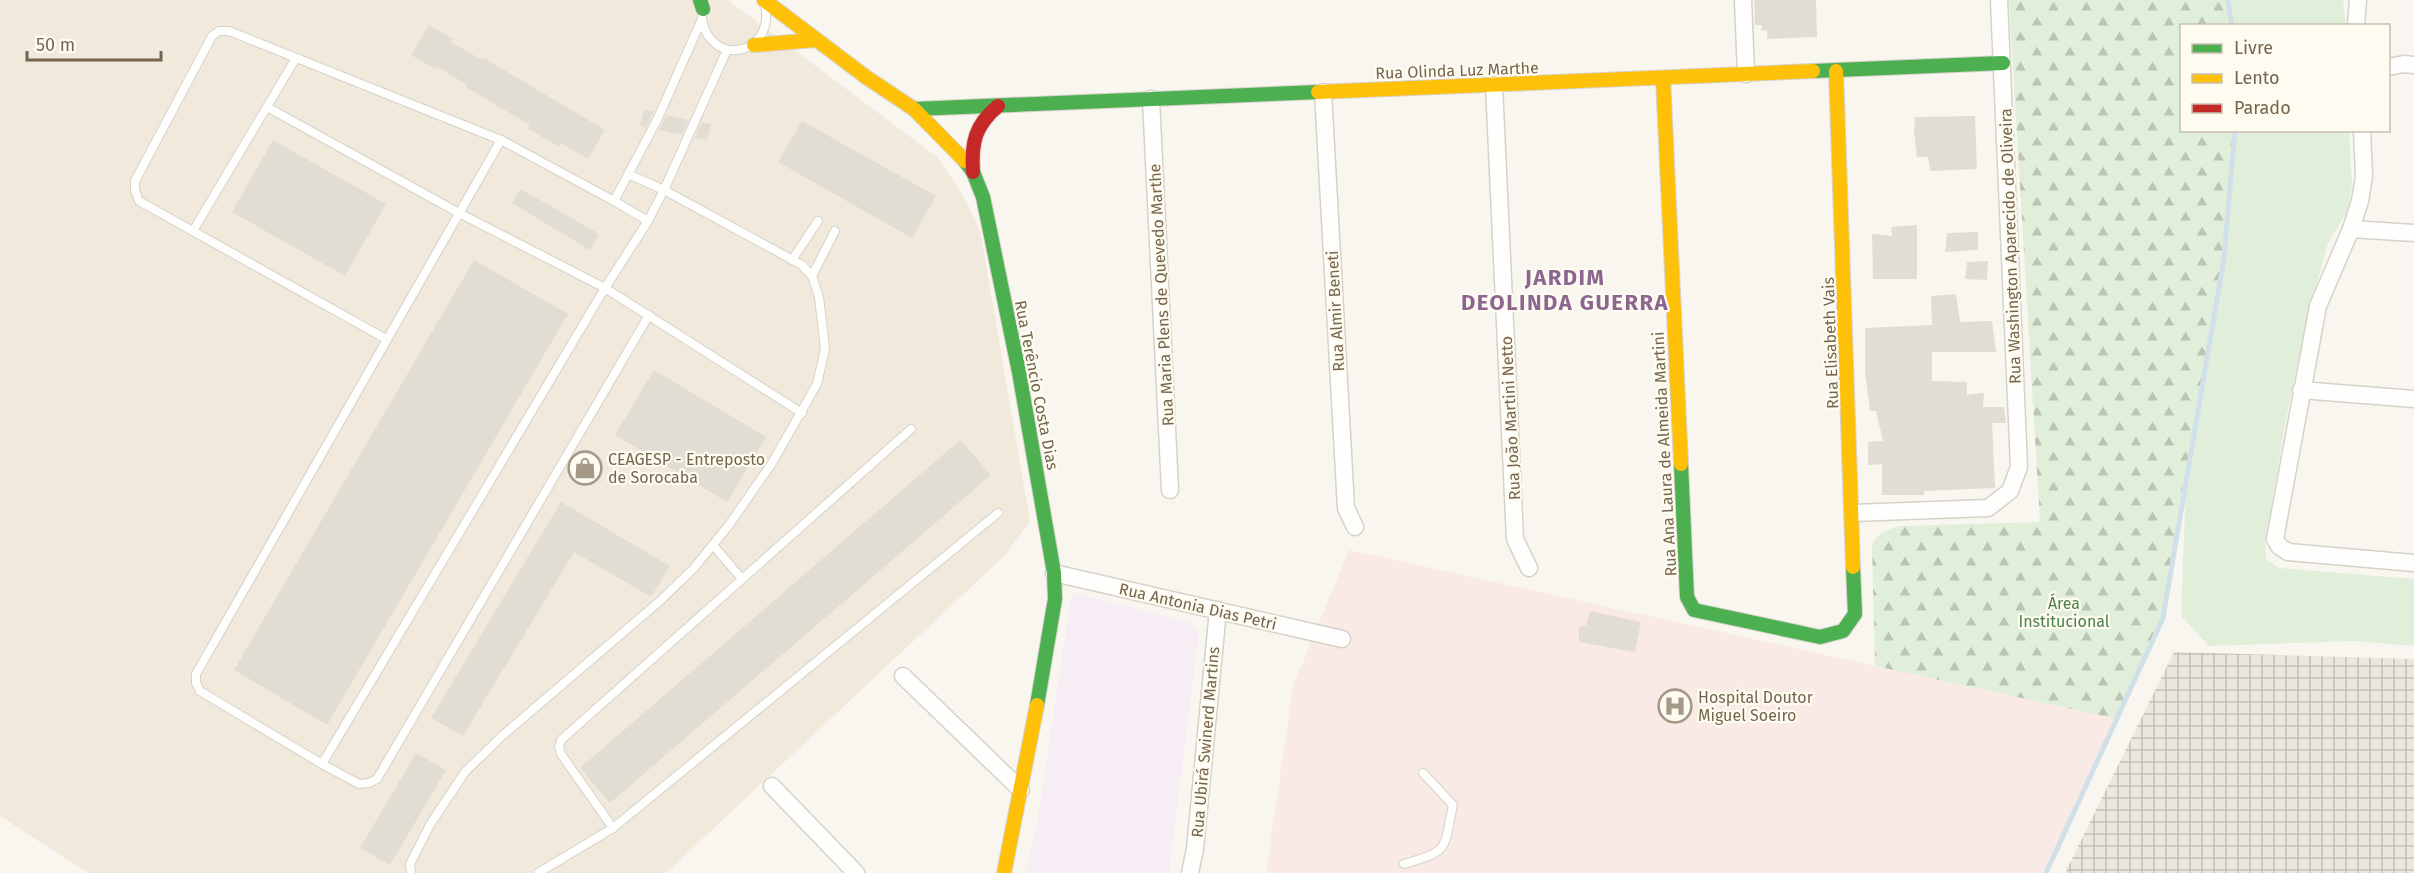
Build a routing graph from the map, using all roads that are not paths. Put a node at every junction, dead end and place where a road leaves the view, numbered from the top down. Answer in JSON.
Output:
{"nodes":[{"id":1,"x":764,"y":0,"type":"edge"},
{"id":2,"x":1743,"y":0,"type":"edge"},
{"id":3,"x":1999,"y":0,"type":"edge"},
{"id":4,"x":2358,"y":0,"type":"edge"},
{"id":5,"x":703,"y":7,"type":"edge"},
{"id":6,"x":2356,"y":24,"type":"edge"},
{"id":7,"x":816,"y":40,"type":"junction"},
{"id":8,"x":754,"y":45,"type":"junction"},
{"id":9,"x":727,"y":50,"type":"junction"},
{"id":10,"x":296,"y":58,"type":"junction"},
{"id":11,"x":2002,"y":63,"type":"junction"},
{"id":12,"x":2414,"y":65,"type":"edge"},
{"id":13,"x":2390,"y":67,"type":"edge"},
{"id":14,"x":1836,"y":70,"type":"junction"},
{"id":15,"x":1746,"y":74,"type":"junction"},
{"id":16,"x":1663,"y":78,"type":"junction"},
{"id":17,"x":1494,"y":85,"type":"junction"},
{"id":18,"x":1323,"y":92,"type":"junction"},
{"id":19,"x":1152,"y":99,"type":"junction"},
{"id":20,"x":998,"y":106,"type":"junction"},
{"id":21,"x":267,"y":107,"type":"junction"},
{"id":22,"x":914,"y":110,"type":"junction"},
{"id":23,"x":2362,"y":132,"type":"edge"},
{"id":24,"x":501,"y":140,"type":"junction"},
{"id":25,"x":973,"y":172,"type":"junction"},
{"id":26,"x":628,"y":174,"type":"junction"},
{"id":27,"x":664,"y":190,"type":"junction"},
{"id":28,"x":614,"y":201,"type":"junction"},
{"id":29,"x":459,"y":213,"type":"junction"},
{"id":30,"x":818,"y":220,"type":"dead end"},
{"id":31,"x":648,"y":221,"type":"junction"},
{"id":32,"x":2351,"y":229,"type":"junction"},
{"id":33,"x":193,"y":231,"type":"junction"},
{"id":34,"x":835,"y":231,"type":"dead end"},
{"id":35,"x":2414,"y":233,"type":"edge"},
{"id":36,"x":792,"y":260,"type":"junction"},
{"id":37,"x":812,"y":276,"type":"junction"},
{"id":38,"x":605,"y":288,"type":"junction"},
{"id":39,"x":649,"y":315,"type":"junction"},
{"id":40,"x":386,"y":339,"type":"junction"},
{"id":41,"x":2301,"y":390,"type":"junction"},
{"id":42,"x":2414,"y":399,"type":"edge"},
{"id":43,"x":802,"y":413,"type":"junction"},
{"id":44,"x":911,"y":429,"type":"dead end"},
{"id":45,"x":1170,"y":490,"type":"dead end"},
{"id":46,"x":998,"y":513,"type":"dead end"},
{"id":47,"x":1853,"y":513,"type":"junction"},
{"id":48,"x":1355,"y":527,"type":"dead end"},
{"id":49,"x":713,"y":544,"type":"junction"},
{"id":50,"x":2414,"y":563,"type":"edge"},
{"id":51,"x":1529,"y":568,"type":"dead end"},
{"id":52,"x":1054,"y":573,"type":"junction"},
{"id":53,"x":742,"y":579,"type":"junction"},
{"id":54,"x":1218,"y":610,"type":"junction"},
{"id":55,"x":1856,"y":614,"type":"joint"},
{"id":56,"x":1342,"y":639,"type":"dead end"},
{"id":57,"x":903,"y":676,"type":"dead end"},
{"id":58,"x":322,"y":765,"type":"junction"},
{"id":59,"x":1423,"y":773,"type":"dead end"},
{"id":60,"x":772,"y":786,"type":"dead end"},
{"id":61,"x":1021,"y":790,"type":"junction"},
{"id":62,"x":613,"y":828,"type":"junction"},
{"id":63,"x":1404,"y":864,"type":"dead end"},
{"id":64,"x":846,"y":870,"type":"edge"},
{"id":65,"x":411,"y":873,"type":"edge"},
{"id":66,"x":538,"y":873,"type":"edge"},
{"id":67,"x":1004,"y":873,"type":"edge"},
{"id":68,"x":1190,"y":873,"type":"edge"}],
"edges":[{"from":1,"to":7,"type":"street","name":"Rua Terêncio Costa Dias"},
{"from":1,"to":8,"type":"lane"},
{"from":2,"to":15,"type":"street"},
{"from":3,"to":11,"type":"street","name":"Rua Washington Aparecido de Oliveira"},
{"from":4,"to":6,"type":"street"},
{"from":5,"to":9,"type":"lane"},
{"from":5,"to":26,"type":"lane"},
{"from":7,"to":8,"type":"street"},
{"from":7,"to":22,"type":"street","name":"Rua Terêncio Costa Dias"},
{"from":8,"to":9,"type":"lane"},
{"from":9,"to":27,"type":"lane"},
{"from":10,"to":21,"type":"lane"},
{"from":10,"to":24,"type":"lane"},
{"from":10,"to":33,"type":"lane"},
{"from":11,"to":14,"type":"street","name":"Rua Olinda Luz Marthe"},
{"from":11,"to":47,"type":"street","name":"Rua Washington Aparecido de Oliveira"},
{"from":12,"to":13,"type":"street"},
{"from":14,"to":15,"type":"street","name":"Rua Olinda Luz Marthe"},
{"from":14,"to":47,"type":"street","name":"Rua Elisabeth Vais"},
{"from":15,"to":16,"type":"street","name":"Rua Olinda Luz Marthe"},
{"from":16,"to":17,"type":"street","name":"Rua Olinda Luz Marthe"},
{"from":16,"to":55,"type":"street","name":"Rua Ana Laura de Almeida Martini"},
{"from":17,"to":18,"type":"street","name":"Rua Olinda Luz Marthe"},
{"from":17,"to":51,"type":"street","name":"Rua João Martini Netto"},
{"from":18,"to":19,"type":"street","name":"Rua Olinda Luz Marthe"},
{"from":18,"to":48,"type":"street","name":"Rua Almir Beneti"},
{"from":19,"to":20,"type":"street","name":"Rua Olinda Luz Marthe"},
{"from":19,"to":45,"type":"street","name":"Rua Maria Plens de Quevedo Marthe"},
{"from":20,"to":22,"type":"street","name":"Rua Olinda Luz Marthe"},
{"from":20,"to":25,"type":"street"},
{"from":21,"to":29,"type":"lane"},
{"from":21,"to":33,"type":"lane"},
{"from":22,"to":25,"type":"street","name":"Rua Terêncio Costa Dias"},
{"from":23,"to":32,"type":"street"},
{"from":24,"to":28,"type":"lane"},
{"from":24,"to":29,"type":"lane"},
{"from":25,"to":52,"type":"street","name":"Rua Terêncio Costa Dias"},
{"from":26,"to":27,"type":"lane"},
{"from":26,"to":28,"type":"lane"},
{"from":27,"to":31,"type":"lane"},
{"from":27,"to":36,"type":"lane"},
{"from":28,"to":31,"type":"lane"},
{"from":29,"to":38,"type":"lane"},
{"from":29,"to":40,"type":"lane"},
{"from":30,"to":36,"type":"lane"},
{"from":31,"to":38,"type":"lane"},
{"from":32,"to":35,"type":"street"},
{"from":32,"to":41,"type":"street"},
{"from":33,"to":40,"type":"lane"},
{"from":34,"to":37,"type":"lane"},
{"from":36,"to":37,"type":"lane"},
{"from":37,"to":43,"type":"lane"},
{"from":38,"to":39,"type":"lane"},
{"from":38,"to":58,"type":"lane"},
{"from":39,"to":43,"type":"lane"},
{"from":39,"to":58,"type":"lane"},
{"from":40,"to":58,"type":"lane"},
{"from":41,"to":42,"type":"street"},
{"from":41,"to":50,"type":"street"},
{"from":43,"to":49,"type":"lane"},
{"from":44,"to":53,"type":"lane"},
{"from":46,"to":62,"type":"lane"},
{"from":47,"to":55,"type":"street","name":"Rua Elisabeth Vais"},
{"from":49,"to":53,"type":"lane"},
{"from":49,"to":65,"type":"lane"},
{"from":52,"to":54,"type":"street","name":"Rua Antonia Dias Petri"},
{"from":52,"to":61,"type":"street","name":"Rua Terêncio Costa Dias"},
{"from":53,"to":62,"type":"lane"},
{"from":54,"to":56,"type":"street","name":"Rua Antonia Dias Petri"},
{"from":54,"to":68,"type":"street","name":"Rua Ubirá Swinerd Martins"},
{"from":57,"to":61,"type":"street"},
{"from":59,"to":63,"type":"lane"},
{"from":60,"to":64,"type":"street"},
{"from":61,"to":67,"type":"street","name":"Rua Terêncio Costa Dias"},
{"from":62,"to":66,"type":"lane"}]}
